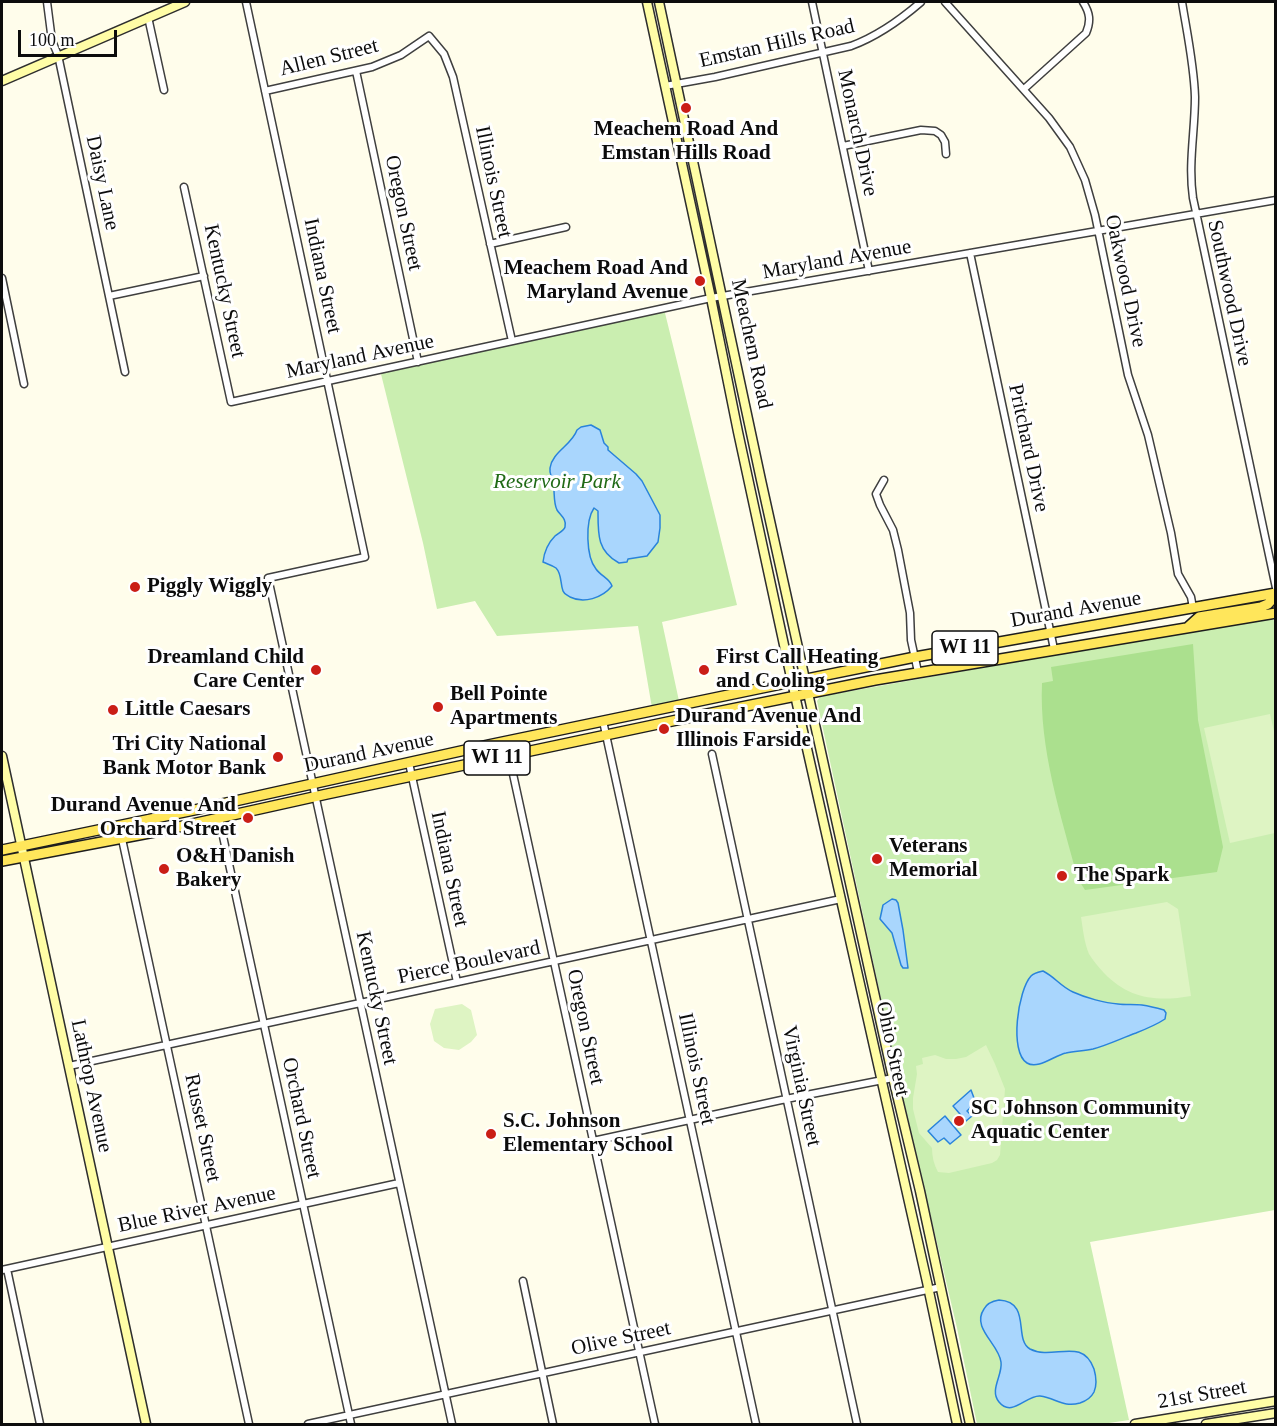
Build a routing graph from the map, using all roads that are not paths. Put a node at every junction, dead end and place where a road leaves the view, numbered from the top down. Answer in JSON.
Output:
{"nodes":[{"id":1,"x":47,"y":2,"type":"edge"},
{"id":2,"x":246,"y":2,"type":"edge"},
{"id":3,"x":647,"y":2,"type":"edge"},
{"id":4,"x":659,"y":2,"type":"edge"},
{"id":5,"x":812,"y":2,"type":"edge"},
{"id":6,"x":921,"y":2,"type":"edge"},
{"id":7,"x":945,"y":2,"type":"edge"},
{"id":8,"x":1083,"y":2,"type":"edge"},
{"id":9,"x":1182,"y":2,"type":"edge"},
{"id":10,"x":179,"y":3,"type":"edge"},
{"id":11,"x":148,"y":17,"type":"junction"},
{"id":12,"x":429,"y":36,"type":"joint"},
{"id":13,"x":823,"y":53,"type":"junction"},
{"id":14,"x":58,"y":55,"type":"junction"},
{"id":15,"x":356,"y":71,"type":"junction"},
{"id":16,"x":2,"y":81,"type":"edge"},
{"id":17,"x":677,"y":84,"type":"junction"},
{"id":18,"x":665,"y":86,"type":"junction"},
{"id":19,"x":1024,"y":89,"type":"junction"},
{"id":20,"x":164,"y":90,"type":"dead end"},
{"id":21,"x":265,"y":91,"type":"junction"},
{"id":22,"x":843,"y":146,"type":"junction"},
{"id":23,"x":946,"y":154,"type":"dead end"},
{"id":24,"x":698,"y":185,"type":"junction"},
{"id":25,"x":184,"y":187,"type":"dead end"},
{"id":26,"x":687,"y":188,"type":"junction"},
{"id":27,"x":1275,"y":200,"type":"edge"},
{"id":28,"x":1195,"y":214,"type":"junction"},
{"id":29,"x":566,"y":227,"type":"dead end"},
{"id":30,"x":1098,"y":231,"type":"junction"},
{"id":31,"x":490,"y":243,"type":"junction"},
{"id":32,"x":970,"y":253,"type":"junction"},
{"id":33,"x":869,"y":271,"type":"junction"},
{"id":34,"x":204,"y":276,"type":"junction"},
{"id":35,"x":2,"y":278,"type":"edge"},
{"id":36,"x":109,"y":297,"type":"junction"},
{"id":37,"x":722,"y":297,"type":"junction"},
{"id":38,"x":711,"y":298,"type":"junction"},
{"id":39,"x":512,"y":342,"type":"junction"},
{"id":40,"x":418,"y":362,"type":"junction"},
{"id":41,"x":125,"y":372,"type":"dead end"},
{"id":42,"x":328,"y":381,"type":"junction"},
{"id":43,"x":740,"y":381,"type":"junction"},
{"id":44,"x":24,"y":384,"type":"dead end"},
{"id":45,"x":728,"y":384,"type":"junction"},
{"id":46,"x":231,"y":402,"type":"joint"},
{"id":47,"x":761,"y":480,"type":"junction"},
{"id":48,"x":884,"y":480,"type":"dead end"},
{"id":49,"x":749,"y":483,"type":"junction"},
{"id":50,"x":782,"y":571,"type":"junction"},
{"id":51,"x":769,"y":574,"type":"junction"},
{"id":52,"x":268,"y":578,"type":"joint"},
{"id":53,"x":1275,"y":588,"type":"edge"},
{"id":54,"x":1275,"y":594,"type":"edge"},
{"id":55,"x":1193,"y":608,"type":"junction"},
{"id":56,"x":1275,"y":613,"type":"edge"},
{"id":57,"x":1188,"y":627,"type":"junction"},
{"id":58,"x":1050,"y":633,"type":"junction"},
{"id":59,"x":1054,"y":649,"type":"junction"},
{"id":60,"x":915,"y":657,"type":"junction"},
{"id":61,"x":918,"y":672,"type":"junction"},
{"id":62,"x":806,"y":679,"type":"junction"},
{"id":63,"x":792,"y":682,"type":"junction"},
{"id":64,"x":809,"y":694,"type":"junction"},
{"id":65,"x":795,"y":696,"type":"junction"},
{"id":66,"x":603,"y":721,"type":"junction"},
{"id":67,"x":606,"y":735,"type":"junction"},
{"id":68,"x":506,"y":742,"type":"junction"},
{"id":69,"x":712,"y":754,"type":"dead end"},
{"id":70,"x":2,"y":756,"type":"edge"},
{"id":71,"x":509,"y":756,"type":"junction"},
{"id":72,"x":409,"y":763,"type":"junction"},
{"id":73,"x":412,"y":776,"type":"junction"},
{"id":74,"x":312,"y":784,"type":"junction"},
{"id":75,"x":316,"y":797,"type":"junction"},
{"id":76,"x":219,"y":818,"type":"junction"},
{"id":77,"x":137,"y":822,"type":"junction"},
{"id":78,"x":122,"y":839,"type":"junction"},
{"id":79,"x":21,"y":847,"type":"junction"},
{"id":80,"x":2,"y":850,"type":"edge"},
{"id":81,"x":23,"y":858,"type":"junction"},
{"id":82,"x":2,"y":861,"type":"edge"},
{"id":83,"x":841,"y":899,"type":"junction"},
{"id":84,"x":747,"y":919,"type":"junction"},
{"id":85,"x":651,"y":940,"type":"junction"},
{"id":86,"x":554,"y":961,"type":"junction"},
{"id":87,"x":457,"y":982,"type":"junction"},
{"id":88,"x":360,"y":1003,"type":"junction"},
{"id":89,"x":264,"y":1024,"type":"junction"},
{"id":90,"x":167,"y":1045,"type":"junction"},
{"id":91,"x":69,"y":1066,"type":"junction"},
{"id":92,"x":893,"y":1078,"type":"junction"},
{"id":93,"x":880,"y":1080,"type":"junction"},
{"id":94,"x":786,"y":1099,"type":"junction"},
{"id":95,"x":690,"y":1120,"type":"junction"},
{"id":96,"x":593,"y":1141,"type":"junction"},
{"id":97,"x":399,"y":1183,"type":"junction"},
{"id":98,"x":303,"y":1204,"type":"junction"},
{"id":99,"x":206,"y":1225,"type":"junction"},
{"id":100,"x":108,"y":1247,"type":"junction"},
{"id":101,"x":4,"y":1269,"type":"edge"},
{"id":102,"x":523,"y":1281,"type":"dead end"},
{"id":103,"x":941,"y":1287,"type":"junction"},
{"id":104,"x":928,"y":1289,"type":"junction"},
{"id":105,"x":832,"y":1309,"type":"junction"},
{"id":106,"x":735,"y":1330,"type":"junction"},
{"id":107,"x":639,"y":1352,"type":"junction"},
{"id":108,"x":542,"y":1373,"type":"junction"},
{"id":109,"x":445,"y":1394,"type":"junction"},
{"id":110,"x":1275,"y":1401,"type":"edge"},
{"id":111,"x":1275,"y":1413,"type":"edge"},
{"id":112,"x":349,"y":1416,"type":"junction"},
{"id":113,"x":40,"y":1425,"type":"edge"},
{"id":114,"x":146,"y":1425,"type":"edge"},
{"id":115,"x":249,"y":1425,"type":"edge"},
{"id":116,"x":308,"y":1425,"type":"edge"},
{"id":117,"x":351,"y":1425,"type":"edge"},
{"id":118,"x":452,"y":1425,"type":"edge"},
{"id":119,"x":553,"y":1425,"type":"edge"},
{"id":120,"x":655,"y":1425,"type":"edge"},
{"id":121,"x":756,"y":1425,"type":"edge"},
{"id":122,"x":857,"y":1425,"type":"edge"},
{"id":123,"x":957,"y":1425,"type":"edge"},
{"id":124,"x":970,"y":1425,"type":"edge"},
{"id":125,"x":1135,"y":1425,"type":"edge"},
{"id":126,"x":1206,"y":1425,"type":"edge"}],
"edges":[{"from":1,"to":14,"type":"street","name":"Daisy Lane"},
{"from":2,"to":21,"type":"street","name":"Indiana Street"},
{"from":3,"to":18,"type":"street","name":"Meachem Road"},
{"from":4,"to":17,"type":"street","name":"Meachem Road"},
{"from":5,"to":13,"type":"street","name":"Monarch Drive"},
{"from":6,"to":13,"type":"street","name":"Emstan Hills Road"},
{"from":7,"to":19,"type":"street","name":"Oakwood Drive"},
{"from":8,"to":19,"type":"street"},
{"from":9,"to":28,"type":"street","name":"Southwood Drive"},
{"from":10,"to":11,"type":"street"},
{"from":11,"to":14,"type":"street"},
{"from":11,"to":20,"type":"street"},
{"from":12,"to":15,"type":"street","name":"Allen Street"},
{"from":12,"to":31,"type":"street","name":"Illinois Street"},
{"from":13,"to":17,"type":"street","name":"Emstan Hills Road"},
{"from":13,"to":22,"type":"street","name":"Monarch Drive"},
{"from":14,"to":16,"type":"street"},
{"from":14,"to":36,"type":"street","name":"Daisy Lane"},
{"from":15,"to":21,"type":"street","name":"Allen Street"},
{"from":15,"to":40,"type":"street","name":"Oregon Street"},
{"from":17,"to":18,"type":"street","name":"Emstan Hills Road"},
{"from":17,"to":24,"type":"street","name":"Meachem Road"},
{"from":18,"to":26,"type":"street","name":"Meachem Road"},
{"from":19,"to":30,"type":"street","name":"Oakwood Drive"},
{"from":21,"to":42,"type":"street","name":"Indiana Street"},
{"from":22,"to":23,"type":"street"},
{"from":22,"to":33,"type":"street","name":"Monarch Drive"},
{"from":24,"to":26,"type":"street"},
{"from":24,"to":37,"type":"street","name":"Meachem Road"},
{"from":25,"to":34,"type":"street","name":"Kentucky Street"},
{"from":26,"to":38,"type":"street","name":"Meachem Road"},
{"from":27,"to":28,"type":"street","name":"Maryland Avenue"},
{"from":28,"to":30,"type":"street","name":"Maryland Avenue"},
{"from":28,"to":53,"type":"street","name":"Southwood Drive"},
{"from":29,"to":31,"type":"street"},
{"from":30,"to":32,"type":"street","name":"Maryland Avenue"},
{"from":30,"to":55,"type":"street","name":"Oakwood Drive"},
{"from":31,"to":39,"type":"street","name":"Illinois Street"},
{"from":32,"to":33,"type":"street","name":"Maryland Avenue"},
{"from":32,"to":58,"type":"street","name":"Pritchard Drive"},
{"from":33,"to":37,"type":"street","name":"Maryland Avenue"},
{"from":34,"to":36,"type":"street"},
{"from":34,"to":46,"type":"street","name":"Kentucky Street"},
{"from":35,"to":44,"type":"street"},
{"from":36,"to":41,"type":"street","name":"Daisy Lane"},
{"from":37,"to":38,"type":"street","name":"Maryland Avenue"},
{"from":37,"to":43,"type":"street","name":"Meachem Road"},
{"from":38,"to":39,"type":"street","name":"Maryland Avenue"},
{"from":38,"to":45,"type":"street","name":"Meachem Road"},
{"from":39,"to":40,"type":"street","name":"Maryland Avenue"},
{"from":40,"to":42,"type":"street","name":"Maryland Avenue"},
{"from":42,"to":46,"type":"street","name":"Maryland Avenue"},
{"from":42,"to":52,"type":"street","name":"Indiana Street"},
{"from":43,"to":45,"type":"street"},
{"from":43,"to":47,"type":"street","name":"Meachem Road"},
{"from":45,"to":49,"type":"street","name":"Meachem Road"},
{"from":47,"to":49,"type":"street"},
{"from":47,"to":50,"type":"street","name":"Meachem Road"},
{"from":48,"to":60,"type":"street"},
{"from":49,"to":51,"type":"street","name":"Meachem Road"},
{"from":50,"to":51,"type":"street"},
{"from":50,"to":62,"type":"street","name":"Meachem Road"},
{"from":51,"to":63,"type":"street","name":"Meachem Road"},
{"from":52,"to":74,"type":"street","name":"Kentucky Street"},
{"from":54,"to":55,"type":"main road","name":"Durand Avenue","number":"WI 11"},
{"from":54,"to":57,"type":"main road"},
{"from":55,"to":58,"type":"main road","name":"Durand Avenue","number":"WI 11"},
{"from":56,"to":57,"type":"main road","name":"Durand Avenue","number":"WI 11"},
{"from":57,"to":59,"type":"main road","name":"Durand Avenue","number":"WI 11"},
{"from":58,"to":59,"type":"street","name":"Pritchard Drive"},
{"from":58,"to":60,"type":"main road","name":"Durand Avenue","number":"WI 11"},
{"from":59,"to":61,"type":"main road","name":"Durand Avenue","number":"WI 11"},
{"from":60,"to":61,"type":"street"},
{"from":60,"to":62,"type":"main road","name":"Durand Avenue","number":"WI 11"},
{"from":61,"to":64,"type":"main road","name":"Durand Avenue","number":"WI 11"},
{"from":62,"to":63,"type":"main road","name":"Durand Avenue","number":"WI 11"},
{"from":62,"to":64,"type":"street","name":"Meachem Road"},
{"from":63,"to":65,"type":"street","name":"Ohio Street"},
{"from":63,"to":66,"type":"main road","name":"Durand Avenue","number":"WI 11"},
{"from":64,"to":65,"type":"main road","name":"Durand Avenue","number":"WI 11"},
{"from":64,"to":92,"type":"street","name":"Ohio Street"},
{"from":65,"to":67,"type":"main road","name":"Durand Avenue","number":"WI 11"},
{"from":65,"to":83,"type":"street","name":"Ohio Street"},
{"from":66,"to":67,"type":"street","name":"Illinois Street"},
{"from":66,"to":68,"type":"main road","name":"Durand Avenue","number":"WI 11"},
{"from":67,"to":71,"type":"main road","name":"Durand Avenue","number":"WI 11"},
{"from":67,"to":85,"type":"street","name":"Illinois Street"},
{"from":68,"to":71,"type":"street","name":"Oregon Street"},
{"from":68,"to":72,"type":"main road","name":"Durand Avenue","number":"WI 11"},
{"from":69,"to":84,"type":"street","name":"Virginia Street"},
{"from":70,"to":79,"type":"street","name":"Lathrop Avenue"},
{"from":71,"to":73,"type":"main road","name":"Durand Avenue","number":"WI 11"},
{"from":71,"to":86,"type":"street","name":"Oregon Street"},
{"from":72,"to":73,"type":"street","name":"Indiana Street"},
{"from":72,"to":74,"type":"main road","name":"Durand Avenue","number":"WI 11"},
{"from":73,"to":75,"type":"main road","name":"Durand Avenue","number":"WI 11"},
{"from":73,"to":87,"type":"street","name":"Indiana Street"},
{"from":74,"to":75,"type":"street","name":"Kentucky Street"},
{"from":74,"to":77,"type":"main road","name":"Durand Avenue","number":"WI 11"},
{"from":75,"to":76,"type":"main road","name":"Durand Avenue","number":"WI 11"},
{"from":75,"to":88,"type":"street","name":"Kentucky Street"},
{"from":76,"to":78,"type":"main road","name":"Durand Avenue","number":"WI 11"},
{"from":76,"to":89,"type":"street","name":"Orchard Street"},
{"from":77,"to":78,"type":"main road"},
{"from":77,"to":79,"type":"main road","name":"Durand Avenue","number":"WI 11"},
{"from":78,"to":81,"type":"main road","name":"Durand Avenue","number":"WI 11"},
{"from":78,"to":90,"type":"street","name":"Russet Street"},
{"from":79,"to":80,"type":"main road","name":"Durand Avenue","number":"WI 11"},
{"from":79,"to":81,"type":"street","name":"Lathrop Avenue"},
{"from":81,"to":82,"type":"main road","name":"Durand Avenue","number":"WI 11"},
{"from":81,"to":91,"type":"street","name":"Lathrop Avenue"},
{"from":83,"to":84,"type":"street","name":"Pierce Boulevard"},
{"from":83,"to":93,"type":"street","name":"Ohio Street"},
{"from":84,"to":85,"type":"street","name":"Pierce Boulevard"},
{"from":84,"to":94,"type":"street","name":"Virginia Street"},
{"from":85,"to":86,"type":"street","name":"Pierce Boulevard"},
{"from":85,"to":95,"type":"street","name":"Illinois Street"},
{"from":86,"to":87,"type":"street","name":"Pierce Boulevard"},
{"from":86,"to":96,"type":"street","name":"Oregon Street"},
{"from":87,"to":88,"type":"street","name":"Pierce Boulevard"},
{"from":88,"to":89,"type":"street","name":"Pierce Boulevard"},
{"from":88,"to":97,"type":"street","name":"Kentucky Street"},
{"from":89,"to":90,"type":"street","name":"Pierce Boulevard"},
{"from":89,"to":98,"type":"street","name":"Orchard Street"},
{"from":90,"to":91,"type":"street","name":"Pierce Boulevard"},
{"from":90,"to":99,"type":"street","name":"Russet Street"},
{"from":91,"to":100,"type":"street","name":"Lathrop Avenue"},
{"from":92,"to":93,"type":"street"},
{"from":92,"to":103,"type":"street","name":"Ohio Street"},
{"from":93,"to":94,"type":"street"},
{"from":93,"to":104,"type":"street","name":"Ohio Street"},
{"from":94,"to":95,"type":"street"},
{"from":94,"to":105,"type":"street","name":"Virginia Street"},
{"from":95,"to":96,"type":"street"},
{"from":95,"to":106,"type":"street","name":"Illinois Street"},
{"from":96,"to":107,"type":"street","name":"Oregon Street"},
{"from":97,"to":98,"type":"street","name":"Blue River Avenue"},
{"from":97,"to":109,"type":"street","name":"Kentucky Street"},
{"from":98,"to":99,"type":"street","name":"Blue River Avenue"},
{"from":98,"to":112,"type":"street","name":"Orchard Street"},
{"from":99,"to":100,"type":"street","name":"Blue River Avenue"},
{"from":99,"to":115,"type":"street","name":"Russet Street"},
{"from":100,"to":101,"type":"street","name":"Blue River Avenue"},
{"from":100,"to":114,"type":"street","name":"Lathrop Avenue"},
{"from":101,"to":113,"type":"street"},
{"from":102,"to":108,"type":"street"},
{"from":103,"to":104,"type":"street","name":"Olive Street"},
{"from":103,"to":124,"type":"street","name":"Ohio Street"},
{"from":104,"to":105,"type":"street","name":"Olive Street"},
{"from":104,"to":123,"type":"street","name":"Ohio Street"},
{"from":105,"to":106,"type":"street","name":"Olive Street"},
{"from":105,"to":122,"type":"street","name":"Virginia Street"},
{"from":106,"to":107,"type":"street","name":"Olive Street"},
{"from":106,"to":121,"type":"street","name":"Illinois Street"},
{"from":107,"to":108,"type":"street","name":"Olive Street"},
{"from":107,"to":120,"type":"street","name":"Oregon Street"},
{"from":108,"to":109,"type":"street","name":"Olive Street"},
{"from":108,"to":119,"type":"street"},
{"from":109,"to":112,"type":"street","name":"Olive Street"},
{"from":109,"to":118,"type":"street","name":"Kentucky Street"},
{"from":110,"to":125,"type":"street","name":"21st Street"},
{"from":111,"to":126,"type":"street","name":"21st Street"},
{"from":112,"to":116,"type":"street","name":"Olive Street"},
{"from":112,"to":117,"type":"street","name":"Orchard Street"}]}
